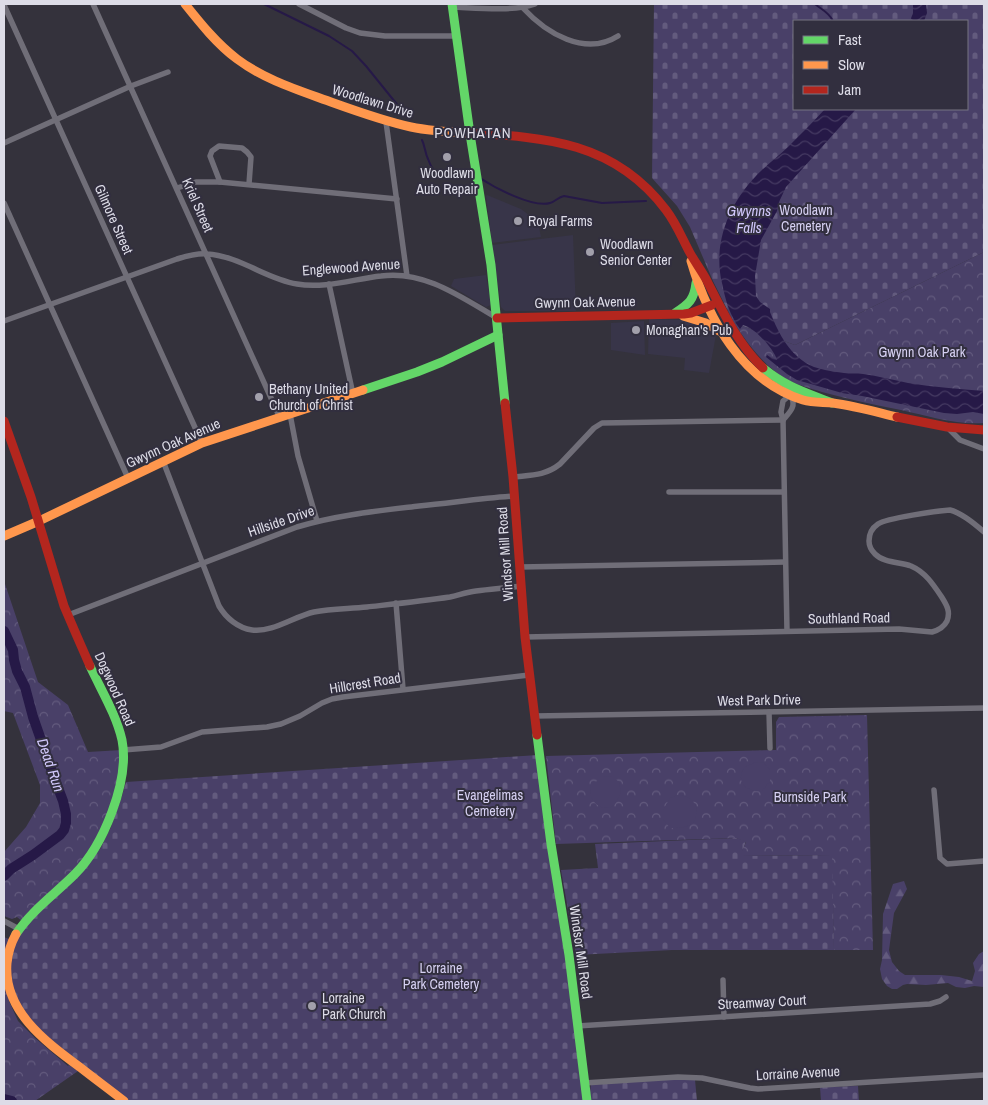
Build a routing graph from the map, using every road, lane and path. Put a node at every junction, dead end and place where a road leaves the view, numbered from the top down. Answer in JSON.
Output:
{"nodes":[{"id":1,"x":93,"y":4,"type":"edge"},
{"id":2,"x":185,"y":4,"type":"edge"},
{"id":3,"x":299,"y":4,"type":"edge"},
{"id":4,"x":535,"y":4,"type":"edge"},
{"id":5,"x":4,"y":5,"type":"edge"},
{"id":6,"x":452,"y":6,"type":"edge"},
{"id":7,"x":524,"y":8,"type":"junction"},
{"id":8,"x":456,"y":36,"type":"junction"},
{"id":9,"x":618,"y":36,"type":"dead end"},
{"id":10,"x":168,"y":72,"type":"dead end"},
{"id":11,"x":131,"y":86,"type":"junction"},
{"id":12,"x":56,"y":119,"type":"junction"},
{"id":13,"x":386,"y":122,"type":"junction"},
{"id":14,"x":470,"y":134,"type":"junction"},
{"id":15,"x":4,"y":143,"type":"edge"},
{"id":16,"x":220,"y":182,"type":"junction"},
{"id":17,"x":249,"y":184,"type":"junction"},
{"id":18,"x":177,"y":188,"type":"junction"},
{"id":19,"x":397,"y":199,"type":"junction"},
{"id":20,"x":4,"y":203,"type":"edge"},
{"id":21,"x":689,"y":251,"type":"junction"},
{"id":22,"x":206,"y":254,"type":"junction"},
{"id":23,"x":407,"y":276,"type":"junction"},
{"id":24,"x":127,"y":277,"type":"junction"},
{"id":25,"x":697,"y":280,"type":"junction"},
{"id":26,"x":329,"y":284,"type":"junction"},
{"id":27,"x":716,"y":300,"type":"junction"},
{"id":28,"x":49,"y":304,"type":"junction"},
{"id":29,"x":706,"y":304,"type":"junction"},
{"id":30,"x":673,"y":314,"type":"junction"},
{"id":31,"x":497,"y":318,"type":"junction"},
{"id":32,"x":4,"y":321,"type":"edge"},
{"id":33,"x":722,"y":333,"type":"junction"},
{"id":34,"x":498,"y":335,"type":"junction"},
{"id":35,"x":475,"y":345,"type":"junction"},
{"id":36,"x":792,"y":392,"type":"junction"},
{"id":37,"x":353,"y":394,"type":"junction"},
{"id":38,"x":290,"y":414,"type":"junction"},
{"id":39,"x":280,"y":418,"type":"junction"},
{"id":40,"x":783,"y":420,"type":"junction"},
{"id":41,"x":4,"y":421,"type":"edge"},
{"id":42,"x":947,"y":427,"type":"junction"},
{"id":43,"x":984,"y":430,"type":"edge"},
{"id":44,"x":202,"y":443,"type":"junction"},
{"id":45,"x":984,"y":449,"type":"edge"},
{"id":46,"x":163,"y":460,"type":"junction"},
{"id":47,"x":513,"y":477,"type":"junction"},
{"id":48,"x":128,"y":478,"type":"junction"},
{"id":49,"x":669,"y":492,"type":"dead end"},
{"id":50,"x":784,"y":492,"type":"junction"},
{"id":51,"x":514,"y":496,"type":"junction"},
{"id":52,"x":39,"y":521,"type":"junction"},
{"id":53,"x":317,"y":521,"type":"junction"},
{"id":54,"x":984,"y":532,"type":"edge"},
{"id":55,"x":4,"y":536,"type":"edge"},
{"id":56,"x":785,"y":562,"type":"junction"},
{"id":57,"x":202,"y":564,"type":"junction"},
{"id":58,"x":520,"y":568,"type":"junction"},
{"id":59,"x":522,"y":586,"type":"junction"},
{"id":60,"x":396,"y":603,"type":"junction"},
{"id":61,"x":68,"y":615,"type":"junction"},
{"id":62,"x":787,"y":631,"type":"junction"},
{"id":63,"x":525,"y":637,"type":"junction"},
{"id":64,"x":529,"y":675,"type":"junction"},
{"id":65,"x":404,"y":689,"type":"junction"},
{"id":66,"x":984,"y":708,"type":"edge"},
{"id":67,"x":769,"y":712,"type":"junction"},
{"id":68,"x":535,"y":716,"type":"junction"},
{"id":69,"x":770,"y":748,"type":"dead end"},
{"id":70,"x":123,"y":750,"type":"junction"},
{"id":71,"x":934,"y":790,"type":"dead end"},
{"id":72,"x":984,"y":861,"type":"edge"},
{"id":73,"x":4,"y":921,"type":"edge"},
{"id":74,"x":19,"y":929,"type":"junction"},
{"id":75,"x":723,"y":980,"type":"dead end"},
{"id":76,"x":946,"y":997,"type":"dead end"},
{"id":77,"x":724,"y":1017,"type":"junction"},
{"id":78,"x":577,"y":1026,"type":"junction"},
{"id":79,"x":984,"y":1075,"type":"edge"},
{"id":80,"x":584,"y":1082,"type":"junction"},
{"id":81,"x":124,"y":1101,"type":"edge"},
{"id":82,"x":587,"y":1101,"type":"edge"}],
"edges":[{"from":1,"to":11,"type":"street","name":"Kriel Street"},
{"from":2,"to":13,"type":"main road","name":"Woodlawn Drive"},
{"from":3,"to":8,"type":"street"},
{"from":4,"to":7,"type":"street"},
{"from":5,"to":12,"type":"street","name":"Gilmore Street"},
{"from":6,"to":7,"type":"street"},
{"from":6,"to":8,"type":"main road","name":"Windsor Mill Road"},
{"from":7,"to":9,"type":"street"},
{"from":8,"to":14,"type":"main road","name":"Windsor Mill Road"},
{"from":10,"to":11,"type":"street"},
{"from":11,"to":12,"type":"street"},
{"from":11,"to":18,"type":"street","name":"Kriel Street"},
{"from":12,"to":15,"type":"street"},
{"from":12,"to":24,"type":"street","name":"Gilmore Street"},
{"from":13,"to":14,"type":"main road","name":"Woodlawn Drive"},
{"from":13,"to":19,"type":"street"},
{"from":14,"to":21,"type":"main road","name":"Woodlawn Drive"},
{"from":14,"to":31,"type":"main road","name":"Windsor Mill Road"},
{"from":16,"to":17,"type":"street"},
{"from":16,"to":17,"type":"street"},
{"from":16,"to":18,"type":"street"},
{"from":17,"to":19,"type":"street"},
{"from":18,"to":22,"type":"street","name":"Kriel Street"},
{"from":19,"to":23,"type":"street"},
{"from":20,"to":28,"type":"street"},
{"from":21,"to":25,"type":"main road","name":"Woodlawn Drive"},
{"from":21,"to":27,"type":"main road","name":"Woodlawn Drive"},
{"from":22,"to":24,"type":"street","name":"Englewood Avenue"},
{"from":22,"to":26,"type":"street","name":"Englewood Avenue"},
{"from":22,"to":39,"type":"street","name":"Kriel Street"},
{"from":23,"to":26,"type":"street","name":"Englewood Avenue"},
{"from":23,"to":31,"type":"street","name":"Englewood Avenue"},
{"from":24,"to":28,"type":"street","name":"Englewood Avenue"},
{"from":24,"to":44,"type":"street","name":"Gilmore Street"},
{"from":25,"to":29,"type":"main road","name":"Woodlawn Drive"},
{"from":25,"to":30,"type":"main road"},
{"from":26,"to":37,"type":"street"},
{"from":27,"to":29,"type":"main road","name":"Gwynn Oak Avenue"},
{"from":27,"to":36,"type":"main road"},
{"from":28,"to":32,"type":"street","name":"Englewood Avenue"},
{"from":28,"to":48,"type":"street"},
{"from":29,"to":30,"type":"main road","name":"Gwynn Oak Avenue"},
{"from":29,"to":33,"type":"main road"},
{"from":30,"to":31,"type":"main road","name":"Gwynn Oak Avenue"},
{"from":30,"to":33,"type":"main road"},
{"from":31,"to":34,"type":"main road","name":"Windsor Mill Road"},
{"from":31,"to":35,"type":"main road"},
{"from":33,"to":36,"type":"main road"},
{"from":34,"to":35,"type":"main road","name":"Gwynn Oak Avenue"},
{"from":34,"to":47,"type":"main road","name":"Windsor Mill Road"},
{"from":35,"to":37,"type":"main road","name":"Gwynn Oak Avenue"},
{"from":36,"to":40,"type":"street"},
{"from":36,"to":40,"type":"street"},
{"from":36,"to":42,"type":"main road"},
{"from":37,"to":38,"type":"main road","name":"Gwynn Oak Avenue"},
{"from":38,"to":39,"type":"main road","name":"Gwynn Oak Avenue"},
{"from":38,"to":53,"type":"street"},
{"from":39,"to":44,"type":"main road","name":"Gwynn Oak Avenue"},
{"from":40,"to":47,"type":"street"},
{"from":40,"to":50,"type":"street"},
{"from":41,"to":52,"type":"main road","name":"Dogwood Road"},
{"from":42,"to":43,"type":"main road"},
{"from":42,"to":45,"type":"street"},
{"from":44,"to":46,"type":"main road","name":"Gwynn Oak Avenue"},
{"from":46,"to":48,"type":"main road","name":"Gwynn Oak Avenue"},
{"from":46,"to":57,"type":"street"},
{"from":47,"to":51,"type":"main road","name":"Windsor Mill Road"},
{"from":48,"to":52,"type":"main road","name":"Gwynn Oak Avenue"},
{"from":49,"to":50,"type":"street"},
{"from":50,"to":56,"type":"street"},
{"from":51,"to":53,"type":"street","name":"Hillside Drive"},
{"from":51,"to":58,"type":"main road","name":"Windsor Mill Road"},
{"from":52,"to":55,"type":"main road","name":"Gwynn Oak Avenue"},
{"from":52,"to":61,"type":"main road","name":"Dogwood Road"},
{"from":53,"to":57,"type":"street","name":"Hillside Drive"},
{"from":54,"to":62,"type":"street","name":"Southland Road"},
{"from":56,"to":58,"type":"street"},
{"from":56,"to":62,"type":"street"},
{"from":57,"to":60,"type":"street"},
{"from":57,"to":61,"type":"street","name":"Hillside Drive"},
{"from":58,"to":59,"type":"main road","name":"Windsor Mill Road"},
{"from":59,"to":60,"type":"street"},
{"from":59,"to":63,"type":"main road","name":"Windsor Mill Road"},
{"from":60,"to":65,"type":"street"},
{"from":61,"to":70,"type":"main road","name":"Dogwood Road"},
{"from":62,"to":63,"type":"street","name":"Southland Road"},
{"from":63,"to":64,"type":"main road","name":"Windsor Mill Road"},
{"from":64,"to":65,"type":"street","name":"Hillcrest Road"},
{"from":64,"to":68,"type":"main road","name":"Windsor Mill Road"},
{"from":65,"to":70,"type":"street","name":"Hillcrest Road"},
{"from":66,"to":67,"type":"street","name":"West Park Drive"},
{"from":67,"to":68,"type":"street","name":"West Park Drive"},
{"from":67,"to":69,"type":"street"},
{"from":68,"to":78,"type":"main road","name":"Windsor Mill Road"},
{"from":70,"to":74,"type":"main road","name":"Dogwood Road"},
{"from":71,"to":72,"type":"street"},
{"from":73,"to":74,"type":"street"},
{"from":74,"to":81,"type":"main road","name":"Dogwood Road"},
{"from":75,"to":77,"type":"street"},
{"from":76,"to":77,"type":"street","name":"Streamway Court"},
{"from":77,"to":78,"type":"street","name":"Streamway Court"},
{"from":78,"to":80,"type":"main road","name":"Windsor Mill Road"},
{"from":79,"to":80,"type":"street","name":"Lorraine Avenue"},
{"from":80,"to":82,"type":"main road","name":"Windsor Mill Road"}]}
